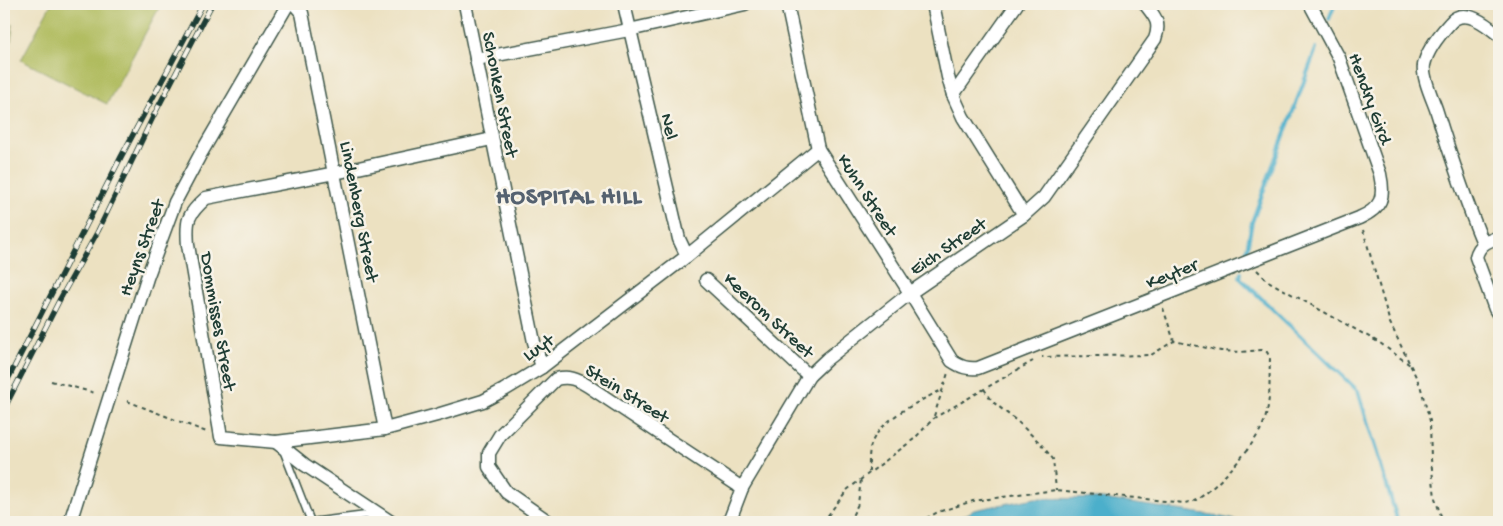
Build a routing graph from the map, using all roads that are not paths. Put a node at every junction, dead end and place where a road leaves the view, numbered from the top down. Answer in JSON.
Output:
{"nodes":[{"id":1,"x":288,"y":4,"type":"edge"},
{"id":2,"x":294,"y":4,"type":"edge"},
{"id":3,"x":465,"y":4,"type":"edge"},
{"id":4,"x":624,"y":4,"type":"edge"},
{"id":5,"x":745,"y":4,"type":"edge"},
{"id":6,"x":787,"y":4,"type":"edge"},
{"id":7,"x":933,"y":4,"type":"edge"},
{"id":8,"x":1017,"y":4,"type":"edge"},
{"id":9,"x":1145,"y":4,"type":"edge"},
{"id":10,"x":1310,"y":4,"type":"edge"},
{"id":11,"x":630,"y":30,"type":"junction"},
{"id":12,"x":1499,"y":35,"type":"edge"},
{"id":13,"x":476,"y":59,"type":"junction"},
{"id":14,"x":953,"y":96,"type":"junction"},
{"id":15,"x":492,"y":139,"type":"junction"},
{"id":16,"x":818,"y":150,"type":"junction"},
{"id":17,"x":334,"y":173,"type":"junction"},
{"id":18,"x":1376,"y":208,"type":"joint"},
{"id":19,"x":1024,"y":215,"type":"junction"},
{"id":20,"x":1499,"y":237,"type":"edge"},
{"id":21,"x":1483,"y":243,"type":"junction"},
{"id":22,"x":687,"y":256,"type":"junction"},
{"id":23,"x":706,"y":280,"type":"dead end"},
{"id":24,"x":1494,"y":291,"type":"edge"},
{"id":25,"x":910,"y":293,"type":"junction"},
{"id":26,"x":1499,"y":315,"type":"edge"},
{"id":27,"x":542,"y":367,"type":"junction"},
{"id":28,"x":978,"y":368,"type":"joint"},
{"id":29,"x":809,"y":376,"type":"junction"},
{"id":30,"x":385,"y":429,"type":"junction"},
{"id":31,"x":221,"y":437,"type":"joint"},
{"id":32,"x":279,"y":445,"type":"junction"},
{"id":33,"x":742,"y":488,"type":"junction"},
{"id":34,"x":70,"y":522,"type":"edge"},
{"id":35,"x":311,"y":522,"type":"edge"},
{"id":36,"x":383,"y":522,"type":"edge"},
{"id":37,"x":391,"y":522,"type":"edge"},
{"id":38,"x":549,"y":522,"type":"edge"},
{"id":39,"x":730,"y":522,"type":"edge"}],
"edges":[{"from":1,"to":34,"type":"street","name":"Heyns Street"},
{"from":2,"to":17,"type":"street","name":"Lindenberg Street"},
{"from":3,"to":13,"type":"street","name":"Schonken Street"},
{"from":4,"to":11,"type":"street","name":"Nel"},
{"from":5,"to":11,"type":"street"},
{"from":6,"to":16,"type":"street","name":"Kuhn Street"},
{"from":7,"to":14,"type":"street"},
{"from":8,"to":14,"type":"street"},
{"from":9,"to":19,"type":"street","name":"Eich Street"},
{"from":10,"to":18,"type":"street","name":"Hendry Gird"},
{"from":11,"to":13,"type":"street"},
{"from":11,"to":22,"type":"street","name":"Nel"},
{"from":12,"to":21,"type":"street"},
{"from":13,"to":15,"type":"street","name":"Schonken Street"},
{"from":14,"to":19,"type":"street"},
{"from":15,"to":17,"type":"street"},
{"from":15,"to":27,"type":"street","name":"Schonken Street"},
{"from":16,"to":22,"type":"street","name":"Luyt"},
{"from":16,"to":25,"type":"street","name":"Kuhn Street"},
{"from":17,"to":30,"type":"street","name":"Lindenberg Street"},
{"from":17,"to":31,"type":"street","name":"Dommisses Street"},
{"from":18,"to":28,"type":"street","name":"Keyter"},
{"from":19,"to":25,"type":"street","name":"Eich Street"},
{"from":20,"to":21,"type":"street"},
{"from":21,"to":24,"type":"street"},
{"from":22,"to":27,"type":"street","name":"Luyt"},
{"from":23,"to":29,"type":"street","name":"Keerom Street"},
{"from":24,"to":26,"type":"street"},
{"from":25,"to":28,"type":"street","name":"Kuhn Street"},
{"from":25,"to":29,"type":"street","name":"Eich Street"},
{"from":27,"to":30,"type":"street","name":"Luyt"},
{"from":29,"to":33,"type":"street","name":"Eich Street"},
{"from":30,"to":32,"type":"street","name":"Luyt"},
{"from":31,"to":32,"type":"street","name":"Luyt"},
{"from":32,"to":35,"type":"lane"},
{"from":32,"to":37,"type":"street"},
{"from":33,"to":38,"type":"street","name":"Stein Street"},
{"from":33,"to":39,"type":"street","name":"Eich Street"},
{"from":35,"to":36,"type":"lane"}]}
